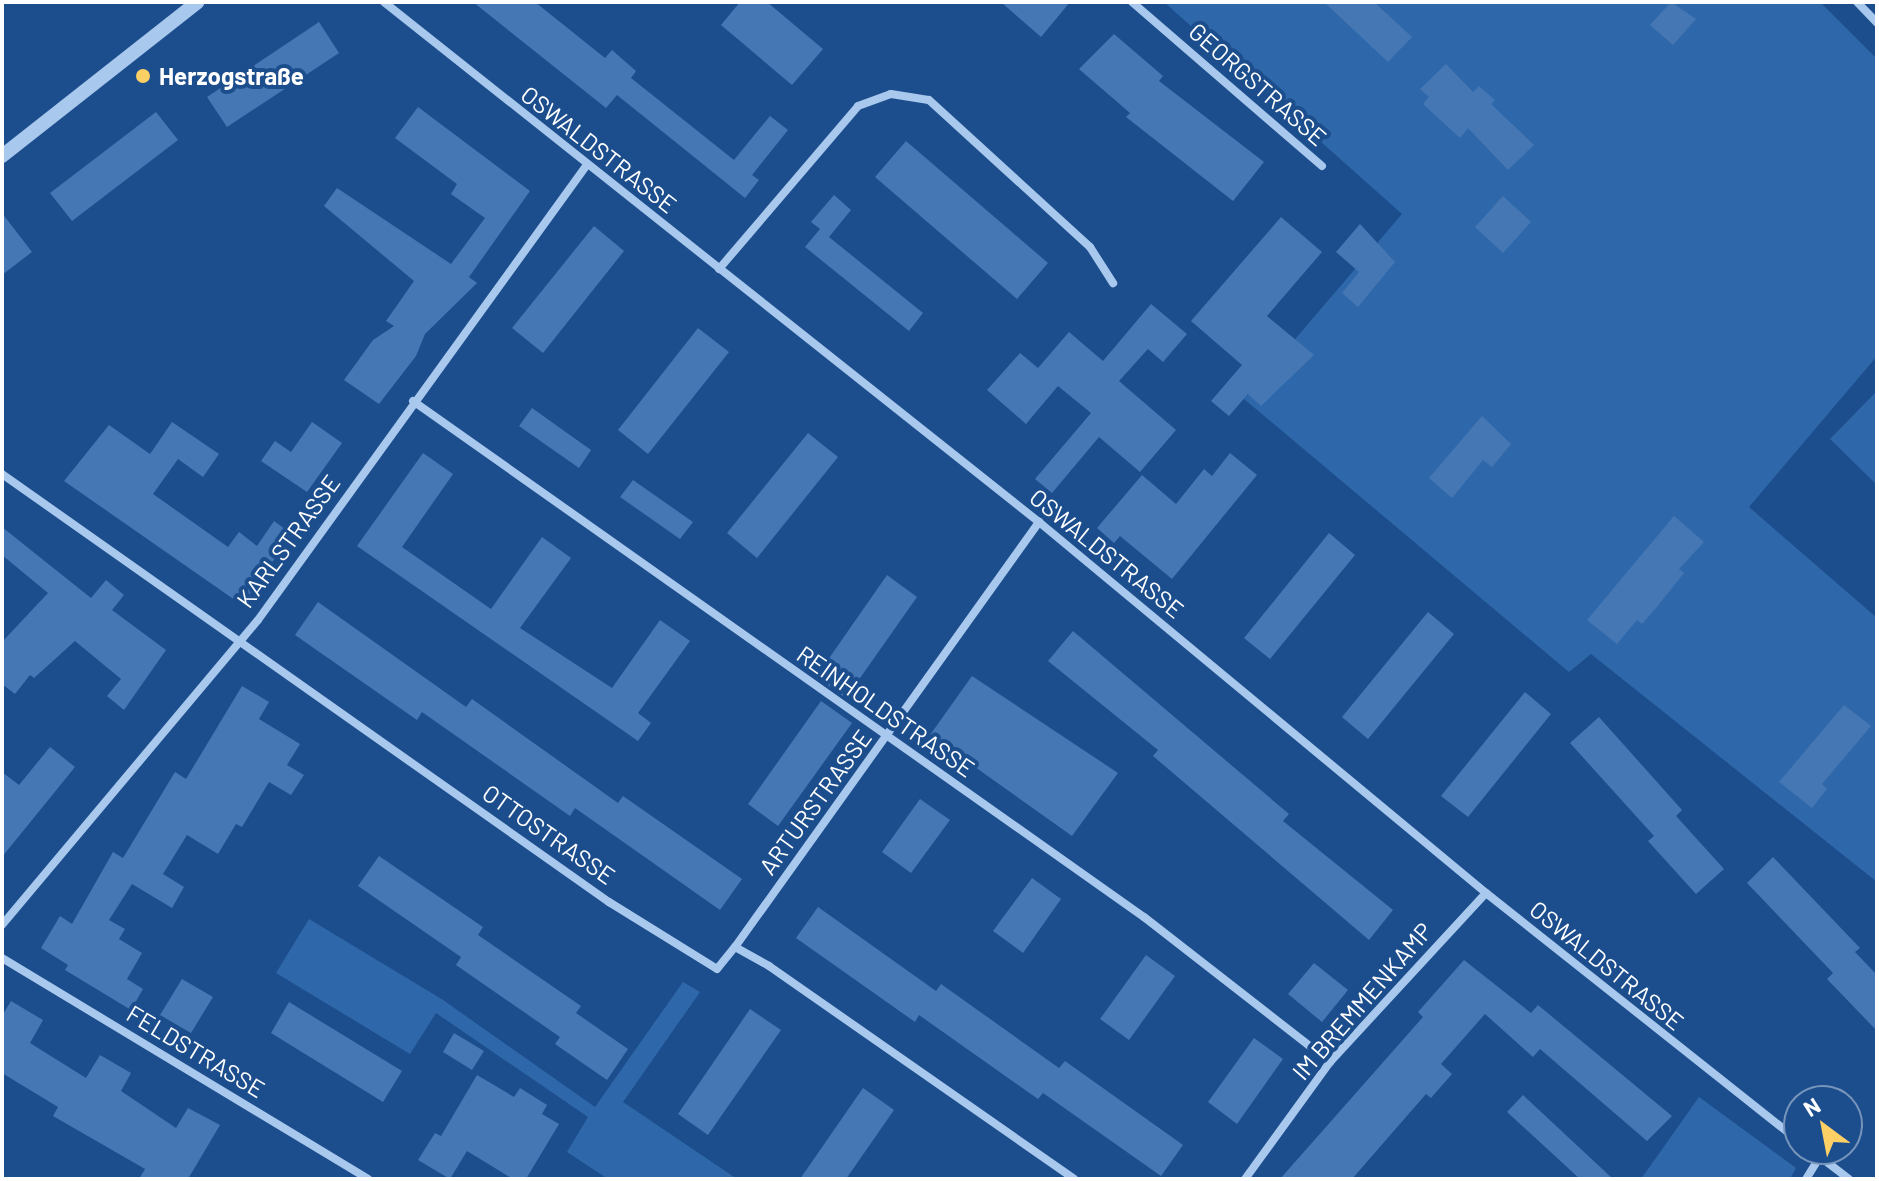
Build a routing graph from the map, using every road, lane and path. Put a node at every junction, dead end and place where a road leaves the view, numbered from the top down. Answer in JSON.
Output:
{"nodes":[{"id":1,"x":198,"y":2,"type":"edge"},
{"id":2,"x":384,"y":2,"type":"edge"},
{"id":3,"x":1132,"y":2,"type":"edge"},
{"id":4,"x":1857,"y":2,"type":"edge"},
{"id":5,"x":1877,"y":23,"type":"edge"},
{"id":6,"x":2,"y":156,"type":"edge"},
{"id":7,"x":586,"y":166,"type":"junction"},
{"id":8,"x":1322,"y":166,"type":"dead end"},
{"id":9,"x":719,"y":269,"type":"junction"},
{"id":10,"x":1113,"y":283,"type":"dead end"},
{"id":11,"x":413,"y":401,"type":"junction"},
{"id":12,"x":2,"y":474,"type":"edge"},
{"id":13,"x":1039,"y":522,"type":"junction"},
{"id":14,"x":237,"y":639,"type":"junction"},
{"id":15,"x":887,"y":736,"type":"junction"},
{"id":16,"x":1486,"y":893,"type":"junction"},
{"id":17,"x":2,"y":925,"type":"edge"},
{"id":18,"x":735,"y":947,"type":"junction"},
{"id":19,"x":2,"y":958,"type":"edge"},
{"id":20,"x":1330,"y":1062,"type":"junction"},
{"id":21,"x":1783,"y":1128,"type":"edge"},
{"id":22,"x":1831,"y":1165,"type":"edge"},
{"id":23,"x":368,"y":1179,"type":"edge"},
{"id":24,"x":1074,"y":1179,"type":"edge"},
{"id":25,"x":1245,"y":1179,"type":"edge"},
{"id":26,"x":1849,"y":1179,"type":"edge"}],
"edges":[{"from":1,"to":6,"type":"street"},
{"from":2,"to":7,"type":"street","name":"OSWALDSTRASSE"},
{"from":3,"to":8,"type":"street","name":"GEORGSTRASSE"},
{"from":4,"to":5,"type":"street"},
{"from":7,"to":9,"type":"street","name":"OSWALDSTRASSE"},
{"from":7,"to":11,"type":"street","name":"KARLSTRASSE"},
{"from":9,"to":10,"type":"street"},
{"from":9,"to":13,"type":"street","name":"OSWALDSTRASSE"},
{"from":11,"to":14,"type":"street","name":"KARLSTRASSE"},
{"from":11,"to":15,"type":"street","name":"REINHOLDSTRASSE"},
{"from":12,"to":14,"type":"street","name":"OTTOSTRASSE"},
{"from":13,"to":15,"type":"street","name":"ARTURSTRASSE"},
{"from":13,"to":16,"type":"street","name":"OSWALDSTRASSE"},
{"from":14,"to":17,"type":"street","name":"KARLSTRASSE"},
{"from":14,"to":18,"type":"street","name":"OTTOSTRASSE"},
{"from":15,"to":18,"type":"street","name":"ARTURSTRASSE"},
{"from":15,"to":20,"type":"street","name":"REINHOLDSTRASSE"},
{"from":16,"to":20,"type":"street","name":"IM BREMMENKAMP"},
{"from":16,"to":21,"type":"street","name":"OSWALDSTRASSE"},
{"from":18,"to":24,"type":"street"},
{"from":19,"to":23,"type":"street","name":"FELDSTRASSE"},
{"from":20,"to":25,"type":"street","name":"IM BREMMENKAMP"},
{"from":22,"to":26,"type":"street"}]}
